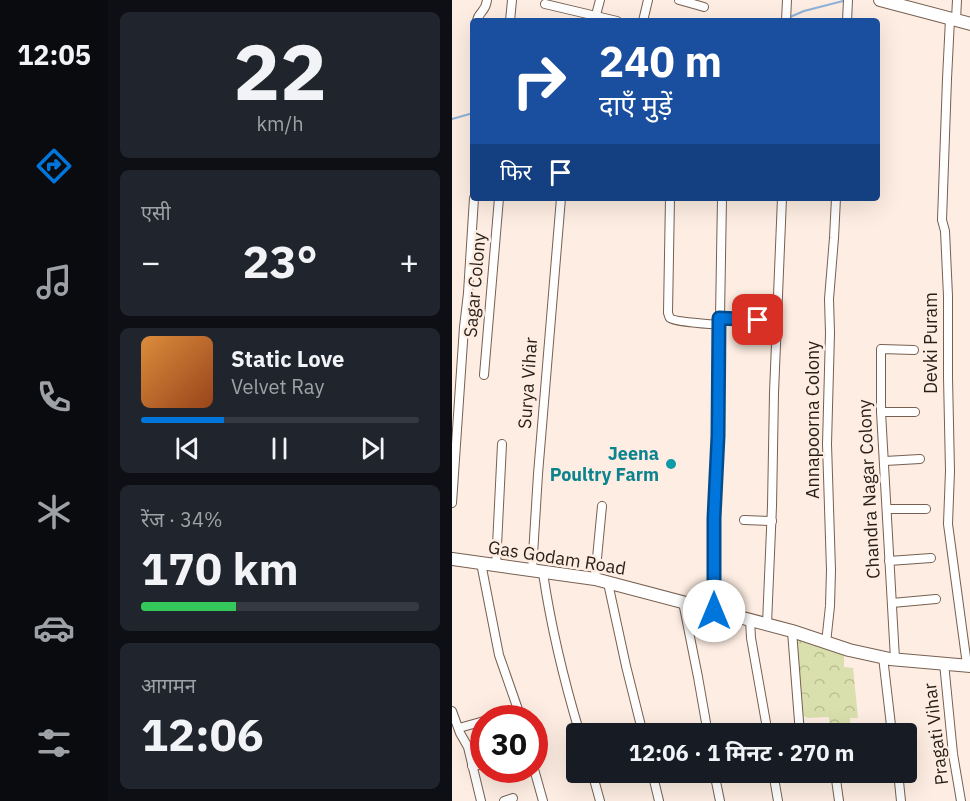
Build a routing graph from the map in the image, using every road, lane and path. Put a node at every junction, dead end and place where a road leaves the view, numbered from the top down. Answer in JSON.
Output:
{"nodes":[{"id":1,"x":487,"y":0,"type":"edge"},
{"id":2,"x":512,"y":0,"type":"edge"},
{"id":3,"x":600,"y":0,"type":"edge"},
{"id":4,"x":648,"y":0,"type":"edge"},
{"id":5,"x":679,"y":0,"type":"edge"},
{"id":6,"x":788,"y":0,"type":"edge"},
{"id":7,"x":848,"y":0,"type":"edge"},
{"id":8,"x":880,"y":0,"type":"edge"},
{"id":9,"x":957,"y":0,"type":"edge"},
{"id":10,"x":545,"y":4,"type":"dead end"},
{"id":11,"x":704,"y":7,"type":"dead end"},
{"id":12,"x":596,"y":15,"type":"junction"},
{"id":13,"x":478,"y":18,"type":"edge"},
{"id":14,"x":510,"y":18,"type":"edge"},
{"id":15,"x":606,"y":18,"type":"edge"},
{"id":16,"x":644,"y":18,"type":"edge"},
{"id":17,"x":786,"y":18,"type":"edge"},
{"id":18,"x":847,"y":18,"type":"edge"},
{"id":19,"x":953,"y":20,"type":"junction"},
{"id":20,"x":971,"y":24,"type":"edge"},
{"id":21,"x":474,"y":201,"type":"edge"},
{"id":22,"x":500,"y":201,"type":"edge"},
{"id":23,"x":561,"y":201,"type":"edge"},
{"id":24,"x":670,"y":201,"type":"edge"},
{"id":25,"x":722,"y":201,"type":"edge"},
{"id":26,"x":782,"y":201,"type":"edge"},
{"id":27,"x":836,"y":201,"type":"edge"},
{"id":28,"x":778,"y":320,"type":"junction"},
{"id":29,"x":719,"y":321,"type":"junction"},
{"id":30,"x":914,"y":350,"type":"dead end"},
{"id":31,"x":484,"y":375,"type":"dead end"},
{"id":32,"x":881,"y":412,"type":"junction"},
{"id":33,"x":915,"y":412,"type":"dead end"},
{"id":34,"x":502,"y":444,"type":"dead end"},
{"id":35,"x":920,"y":459,"type":"dead end"},
{"id":36,"x":885,"y":461,"type":"junction"},
{"id":37,"x":452,"y":503,"type":"edge"},
{"id":38,"x":602,"y":506,"type":"dead end"},
{"id":39,"x":888,"y":508,"type":"junction"},
{"id":40,"x":926,"y":508,"type":"dead end"},
{"id":41,"x":744,"y":520,"type":"dead end"},
{"id":42,"x":772,"y":521,"type":"junction"},
{"id":43,"x":931,"y":558,"type":"dead end"},
{"id":44,"x":452,"y":559,"type":"edge"},
{"id":45,"x":889,"y":561,"type":"junction"},
{"id":46,"x":481,"y":563,"type":"junction"},
{"id":47,"x":496,"y":566,"type":"junction"},
{"id":48,"x":537,"y":572,"type":"junction"},
{"id":49,"x":595,"y":579,"type":"junction"},
{"id":50,"x":608,"y":583,"type":"junction"},
{"id":51,"x":936,"y":599,"type":"dead end"},
{"id":52,"x":683,"y":602,"type":"junction"},
{"id":53,"x":892,"y":603,"type":"junction"},
{"id":54,"x":714,"y":611,"type":"junction"},
{"id":55,"x":750,"y":620,"type":"junction"},
{"id":56,"x":767,"y":624,"type":"junction"},
{"id":57,"x":792,"y":631,"type":"junction"},
{"id":58,"x":826,"y":643,"type":"junction"},
{"id":59,"x":889,"y":658,"type":"junction"},
{"id":60,"x":944,"y":663,"type":"junction"},
{"id":61,"x":969,"y":665,"type":"edge"},
{"id":62,"x":516,"y":705,"type":"edge"},
{"id":63,"x":452,"y":711,"type":"edge"},
{"id":64,"x":577,"y":723,"type":"edge"},
{"id":65,"x":640,"y":723,"type":"edge"},
{"id":66,"x":706,"y":723,"type":"edge"},
{"id":67,"x":766,"y":723,"type":"edge"},
{"id":68,"x":799,"y":723,"type":"edge"},
{"id":69,"x":892,"y":723,"type":"edge"},
{"id":70,"x":470,"y":725,"type":"edge"},
{"id":71,"x":458,"y":728,"type":"junction"},
{"id":72,"x":470,"y":756,"type":"edge"},
{"id":73,"x":476,"y":783,"type":"edge"},
{"id":74,"x":538,"y":783,"type":"edge"},
{"id":75,"x":595,"y":783,"type":"edge"},
{"id":76,"x":655,"y":783,"type":"edge"},
{"id":77,"x":716,"y":783,"type":"edge"},
{"id":78,"x":775,"y":783,"type":"edge"},
{"id":79,"x":837,"y":783,"type":"edge"},
{"id":80,"x":899,"y":783,"type":"edge"},
{"id":81,"x":481,"y":801,"type":"edge"},
{"id":82,"x":543,"y":801,"type":"edge"},
{"id":83,"x":600,"y":801,"type":"edge"},
{"id":84,"x":659,"y":801,"type":"edge"},
{"id":85,"x":720,"y":801,"type":"edge"},
{"id":86,"x":778,"y":801,"type":"edge"},
{"id":87,"x":839,"y":801,"type":"edge"},
{"id":88,"x":901,"y":801,"type":"edge"},
{"id":89,"x":961,"y":801,"type":"edge"}],
"edges":[{"from":1,"to":13,"type":"street"},
{"from":2,"to":14,"type":"street"},
{"from":3,"to":12,"type":"street"},
{"from":4,"to":16,"type":"street"},
{"from":5,"to":11,"type":"street"},
{"from":6,"to":17,"type":"street"},
{"from":7,"to":18,"type":"street"},
{"from":8,"to":19,"type":"main road"},
{"from":9,"to":19,"type":"street","name":"Devki Puram"},
{"from":10,"to":12,"type":"street"},
{"from":12,"to":15,"type":"street"},
{"from":19,"to":20,"type":"main road"},
{"from":19,"to":61,"type":"street","name":"Devki Puram"},
{"from":21,"to":37,"type":"street"},
{"from":22,"to":31,"type":"street","name":"Sagar Colony"},
{"from":23,"to":48,"type":"street","name":"Surya Vihar"},
{"from":24,"to":29,"type":"street"},
{"from":25,"to":29,"type":"street"},
{"from":26,"to":28,"type":"street"},
{"from":27,"to":58,"type":"street","name":"Annapoorna Colony"},
{"from":28,"to":29,"type":"street"},
{"from":28,"to":42,"type":"street"},
{"from":29,"to":54,"type":"street"},
{"from":30,"to":32,"type":"street","name":"Chandra Nagar Colony"},
{"from":32,"to":33,"type":"street"},
{"from":32,"to":36,"type":"street","name":"Chandra Nagar Colony"},
{"from":34,"to":47,"type":"street"},
{"from":35,"to":36,"type":"street"},
{"from":36,"to":39,"type":"street","name":"Chandra Nagar Colony"},
{"from":38,"to":49,"type":"street"},
{"from":39,"to":40,"type":"street"},
{"from":39,"to":45,"type":"street","name":"Chandra Nagar Colony"},
{"from":41,"to":42,"type":"street"},
{"from":42,"to":56,"type":"street"},
{"from":43,"to":45,"type":"street"},
{"from":44,"to":46,"type":"main road","name":"Gas Godam Road"},
{"from":45,"to":53,"type":"street","name":"Chandra Nagar Colony"},
{"from":46,"to":47,"type":"main road","name":"Gas Godam Road"},
{"from":46,"to":62,"type":"street"},
{"from":47,"to":48,"type":"main road","name":"Gas Godam Road"},
{"from":48,"to":49,"type":"main road","name":"Gas Godam Road"},
{"from":48,"to":64,"type":"street","name":"Surya Vihar"},
{"from":49,"to":50,"type":"main road","name":"Gas Godam Road"},
{"from":50,"to":52,"type":"main road","name":"Gas Godam Road"},
{"from":50,"to":65,"type":"street"},
{"from":51,"to":53,"type":"street"},
{"from":52,"to":54,"type":"main road","name":"Gas Godam Road"},
{"from":52,"to":66,"type":"street"},
{"from":53,"to":59,"type":"street","name":"Chandra Nagar Colony"},
{"from":54,"to":55,"type":"main road","name":"Gas Godam Road"},
{"from":55,"to":56,"type":"main road","name":"Gas Godam Road"},
{"from":55,"to":67,"type":"street"},
{"from":56,"to":57,"type":"main road","name":"Gas Godam Road"},
{"from":57,"to":58,"type":"main road","name":"Gas Godam Road"},
{"from":57,"to":68,"type":"street"},
{"from":58,"to":59,"type":"main road","name":"Gas Godam Road"},
{"from":59,"to":60,"type":"main road","name":"Gas Godam Road"},
{"from":59,"to":69,"type":"street","name":"Chandra Nagar Colony"},
{"from":60,"to":61,"type":"main road","name":"Gas Godam Road"},
{"from":60,"to":89,"type":"street","name":"Pragati Vihar"},
{"from":63,"to":71,"type":"street"},
{"from":70,"to":71,"type":"street"},
{"from":71,"to":72,"type":"street"},
{"from":73,"to":81,"type":"street"},
{"from":74,"to":82,"type":"street"},
{"from":75,"to":83,"type":"street"},
{"from":76,"to":84,"type":"street"},
{"from":77,"to":85,"type":"street"},
{"from":78,"to":86,"type":"street"},
{"from":79,"to":87,"type":"street"},
{"from":80,"to":88,"type":"street"}]}
